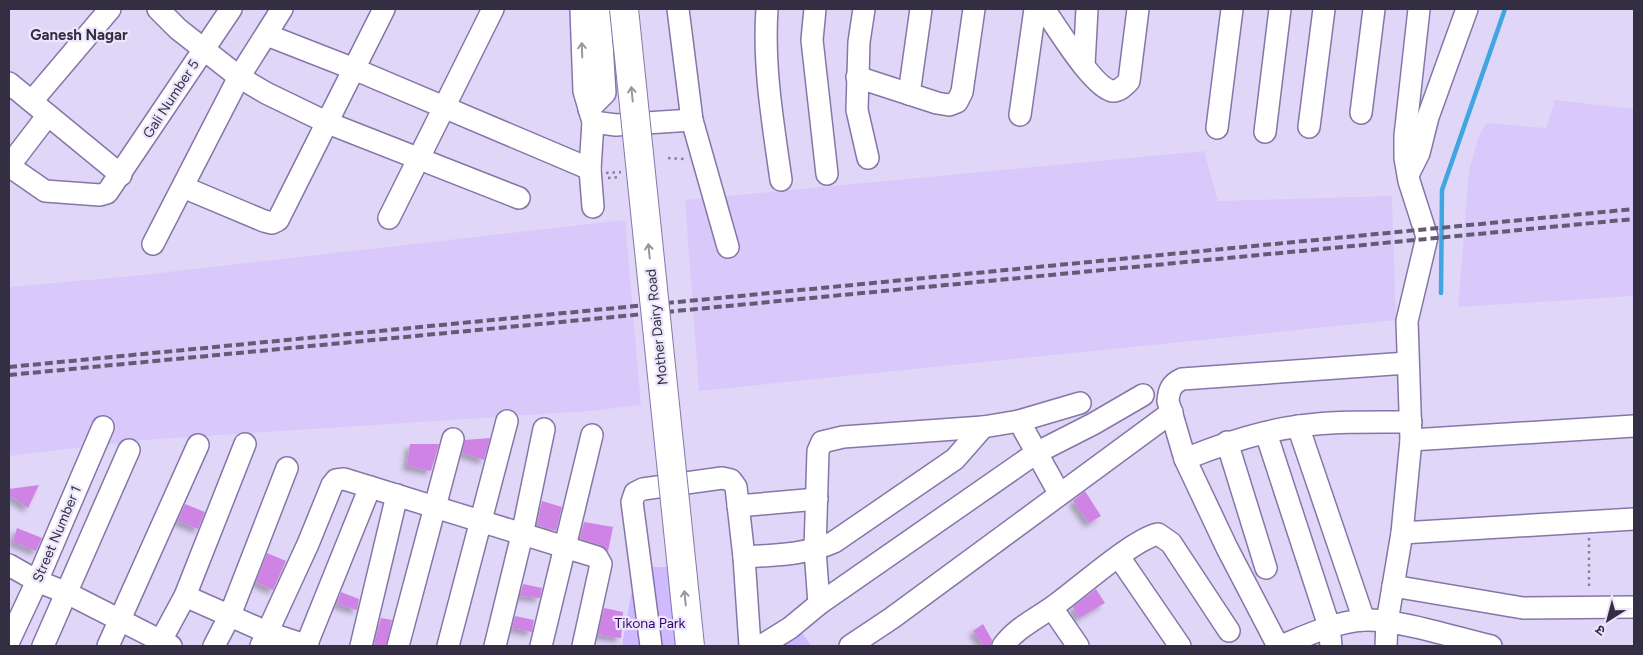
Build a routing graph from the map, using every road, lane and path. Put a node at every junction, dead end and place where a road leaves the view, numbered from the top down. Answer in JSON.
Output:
{"nodes":[{"id":1,"x":110,"y":9,"type":"edge"},
{"id":2,"x":158,"y":9,"type":"edge"},
{"id":3,"x":231,"y":9,"type":"edge"},
{"id":4,"x":282,"y":9,"type":"edge"},
{"id":5,"x":384,"y":9,"type":"edge"},
{"id":6,"x":493,"y":9,"type":"edge"},
{"id":7,"x":581,"y":9,"type":"edge"},
{"id":8,"x":600,"y":9,"type":"edge"},
{"id":9,"x":624,"y":9,"type":"edge"},
{"id":10,"x":642,"y":9,"type":"edge"},
{"id":11,"x":678,"y":9,"type":"edge"},
{"id":12,"x":767,"y":9,"type":"edge"},
{"id":13,"x":815,"y":9,"type":"edge"},
{"id":14,"x":864,"y":9,"type":"edge"},
{"id":15,"x":920,"y":9,"type":"edge"},
{"id":16,"x":974,"y":9,"type":"edge"},
{"id":17,"x":1035,"y":9,"type":"edge"},
{"id":18,"x":1044,"y":9,"type":"edge"},
{"id":19,"x":1087,"y":9,"type":"edge"},
{"id":20,"x":1138,"y":9,"type":"edge"},
{"id":21,"x":1232,"y":9,"type":"edge"},
{"id":22,"x":1280,"y":9,"type":"edge"},
{"id":23,"x":1324,"y":9,"type":"edge"},
{"id":24,"x":1374,"y":9,"type":"edge"},
{"id":25,"x":1419,"y":9,"type":"edge"},
{"id":26,"x":1467,"y":9,"type":"edge"},
{"id":27,"x":267,"y":35,"type":"junction"},
{"id":28,"x":204,"y":50,"type":"junction"},
{"id":29,"x":1084,"y":65,"type":"junction"},
{"id":30,"x":354,"y":69,"type":"junction"},
{"id":31,"x":239,"y":77,"type":"junction"},
{"id":32,"x":857,"y":77,"type":"junction"},
{"id":33,"x":9,"y":83,"type":"edge"},
{"id":34,"x":909,"y":94,"type":"junction"},
{"id":35,"x":444,"y":107,"type":"junction"},
{"id":36,"x":40,"y":108,"type":"junction"},
{"id":37,"x":1361,"y":113,"type":"dead end"},
{"id":38,"x":1020,"y":115,"type":"dead end"},
{"id":39,"x":591,"y":116,"type":"junction"},
{"id":40,"x":692,"y":120,"type":"junction"},
{"id":41,"x":328,"y":123,"type":"junction"},
{"id":42,"x":1309,"y":127,"type":"dead end"},
{"id":43,"x":1217,"y":128,"type":"dead end"},
{"id":44,"x":1265,"y":132,"type":"dead end"},
{"id":45,"x":418,"y":158,"type":"junction"},
{"id":46,"x":668,"y":158,"type":"dead end"},
{"id":47,"x":676,"y":158,"type":"dead end"},
{"id":48,"x":868,"y":158,"type":"dead end"},
{"id":49,"x":9,"y":166,"type":"edge"},
{"id":50,"x":622,"y":172,"type":"dead end"},
{"id":51,"x":600,"y":173,"type":"junction"},
{"id":52,"x":827,"y":174,"type":"dead end"},
{"id":53,"x":1408,"y":174,"type":"junction"},
{"id":54,"x":627,"y":177,"type":"dead end"},
{"id":55,"x":781,"y":180,"type":"dead end"},
{"id":56,"x":116,"y":182,"type":"junction"},
{"id":57,"x":183,"y":187,"type":"junction"},
{"id":58,"x":519,"y":198,"type":"dead end"},
{"id":59,"x":593,"y":206,"type":"dead end"},
{"id":60,"x":388,"y":218,"type":"dead end"},
{"id":61,"x":153,"y":244,"type":"dead end"},
{"id":62,"x":728,"y":247,"type":"dead end"},
{"id":63,"x":1407,"y":363,"type":"junction"},
{"id":64,"x":1143,"y":396,"type":"dead end"},
{"id":65,"x":1080,"y":403,"type":"dead end"},
{"id":66,"x":1172,"y":412,"type":"junction"},
{"id":67,"x":507,"y":421,"type":"dead end"},
{"id":68,"x":1019,"y":421,"type":"junction"},
{"id":69,"x":1298,"y":426,"type":"junction"},
{"id":70,"x":1634,"y":426,"type":"edge"},
{"id":71,"x":103,"y":427,"type":"dead end"},
{"id":72,"x":983,"y":427,"type":"junction"},
{"id":73,"x":544,"y":429,"type":"dead end"},
{"id":74,"x":1411,"y":431,"type":"junction"},
{"id":75,"x":1266,"y":433,"type":"junction"},
{"id":76,"x":592,"y":435,"type":"dead end"},
{"id":77,"x":453,"y":439,"type":"dead end"},
{"id":78,"x":1227,"y":442,"type":"junction"},
{"id":79,"x":245,"y":444,"type":"dead end"},
{"id":80,"x":198,"y":445,"type":"dead end"},
{"id":81,"x":129,"y":450,"type":"dead end"},
{"id":82,"x":1036,"y":453,"type":"junction"},
{"id":83,"x":1186,"y":459,"type":"junction"},
{"id":84,"x":287,"y":468,"type":"dead end"},
{"id":85,"x":370,"y":487,"type":"junction"},
{"id":86,"x":1059,"y":493,"type":"junction"},
{"id":87,"x":397,"y":495,"type":"junction"},
{"id":88,"x":817,"y":499,"type":"junction"},
{"id":89,"x":435,"y":506,"type":"junction"},
{"id":90,"x":738,"y":506,"type":"junction"},
{"id":91,"x":1634,"y":519,"type":"edge"},
{"id":92,"x":481,"y":521,"type":"junction"},
{"id":93,"x":1588,"y":522,"type":"junction"},
{"id":94,"x":1402,"y":534,"type":"junction"},
{"id":95,"x":522,"y":535,"type":"junction"},
{"id":96,"x":565,"y":547,"type":"junction"},
{"id":97,"x":816,"y":550,"type":"junction"},
{"id":98,"x":744,"y":557,"type":"junction"},
{"id":99,"x":1119,"y":557,"type":"junction"},
{"id":100,"x":9,"y":565,"type":"edge"},
{"id":101,"x":1266,"y":568,"type":"dead end"},
{"id":102,"x":37,"y":582,"type":"junction"},
{"id":103,"x":1393,"y":586,"type":"junction"},
{"id":104,"x":67,"y":593,"type":"junction"},
{"id":105,"x":184,"y":596,"type":"junction"},
{"id":106,"x":819,"y":604,"type":"junction"},
{"id":107,"x":1634,"y":607,"type":"edge"},
{"id":108,"x":1052,"y":608,"type":"junction"},
{"id":109,"x":1590,"y":609,"type":"junction"},
{"id":110,"x":230,"y":615,"type":"junction"},
{"id":111,"x":120,"y":620,"type":"junction"},
{"id":112,"x":1364,"y":620,"type":"junction"},
{"id":113,"x":1388,"y":622,"type":"junction"},
{"id":114,"x":1229,"y":631,"type":"dead end"},
{"id":115,"x":1330,"y":636,"type":"edge"},
{"id":116,"x":264,"y":639,"type":"edge"},
{"id":117,"x":9,"y":640,"type":"edge"},
{"id":118,"x":163,"y":645,"type":"edge"},
{"id":119,"x":43,"y":646,"type":"edge"},
{"id":120,"x":108,"y":646,"type":"edge"},
{"id":121,"x":214,"y":646,"type":"edge"},
{"id":122,"x":306,"y":646,"type":"edge"},
{"id":123,"x":360,"y":646,"type":"edge"},
{"id":124,"x":398,"y":646,"type":"edge"},
{"id":125,"x":448,"y":646,"type":"edge"},
{"id":126,"x":495,"y":646,"type":"edge"},
{"id":127,"x":541,"y":646,"type":"edge"},
{"id":128,"x":583,"y":646,"type":"edge"},
{"id":129,"x":651,"y":646,"type":"edge"},
{"id":130,"x":690,"y":646,"type":"edge"},
{"id":131,"x":708,"y":646,"type":"edge"},
{"id":132,"x":750,"y":646,"type":"edge"},
{"id":133,"x":761,"y":646,"type":"edge"},
{"id":134,"x":850,"y":646,"type":"edge"},
{"id":135,"x":1003,"y":646,"type":"edge"},
{"id":136,"x":1078,"y":646,"type":"edge"},
{"id":137,"x":1180,"y":646,"type":"edge"},
{"id":138,"x":1279,"y":646,"type":"edge"},
{"id":139,"x":1386,"y":646,"type":"edge"},
{"id":140,"x":1491,"y":646,"type":"edge"}],
"edges":[{"from":1,"to":36,"type":"street"},
{"from":2,"to":28,"type":"street"},
{"from":3,"to":28,"type":"street","name":"Gali Number 5"},
{"from":4,"to":27,"type":"street"},
{"from":5,"to":30,"type":"street"},
{"from":6,"to":35,"type":"street"},
{"from":39,"to":7,"type":"street","one_way":true},
{"from":8,"to":39,"type":"street"},
{"from":130,"to":9,"type":"main road","name":"Mother Dairy Road","one_way":true,"bridge":true},
{"from":10,"to":131,"type":"main road","name":"Mother Dairy Road"},
{"from":11,"to":40,"type":"street"},
{"from":12,"to":55,"type":"street"},
{"from":13,"to":52,"type":"street"},
{"from":14,"to":32,"type":"street"},
{"from":15,"to":34,"type":"street"},
{"from":16,"to":34,"type":"street"},
{"from":17,"to":38,"type":"street"},
{"from":18,"to":29,"type":"street"},
{"from":19,"to":29,"type":"street"},
{"from":20,"to":29,"type":"street"},
{"from":21,"to":43,"type":"street"},
{"from":22,"to":44,"type":"street"},
{"from":23,"to":42,"type":"street"},
{"from":24,"to":37,"type":"street"},
{"from":25,"to":53,"type":"street"},
{"from":26,"to":53,"type":"street"},
{"from":27,"to":30,"type":"street"},
{"from":27,"to":31,"type":"street"},
{"from":28,"to":31,"type":"street"},
{"from":28,"to":56,"type":"street","name":"Gali Number 5"},
{"from":30,"to":35,"type":"street"},
{"from":30,"to":41,"type":"street"},
{"from":31,"to":41,"type":"street"},
{"from":31,"to":57,"type":"street"},
{"from":32,"to":34,"type":"street"},
{"from":32,"to":48,"type":"street"},
{"from":33,"to":36,"type":"street"},
{"from":35,"to":45,"type":"street"},
{"from":35,"to":51,"type":"street"},
{"from":36,"to":49,"type":"street"},
{"from":36,"to":56,"type":"street"},
{"from":39,"to":40,"type":"street"},
{"from":39,"to":51,"type":"street"},
{"from":40,"to":62,"type":"street"},
{"from":41,"to":45,"type":"street"},
{"from":41,"to":57,"type":"street"},
{"from":45,"to":58,"type":"street"},
{"from":45,"to":60,"type":"street"},
{"from":46,"to":47,"type":"path"},
{"from":49,"to":56,"type":"street"},
{"from":50,"to":51,"type":"path"},
{"from":51,"to":54,"type":"path"},
{"from":51,"to":59,"type":"street"},
{"from":53,"to":63,"type":"street"},
{"from":57,"to":61,"type":"street"},
{"from":63,"to":66,"type":"street"},
{"from":63,"to":74,"type":"street"},
{"from":64,"to":82,"type":"street"},
{"from":65,"to":68,"type":"street"},
{"from":66,"to":83,"type":"street"},
{"from":66,"to":86,"type":"street"},
{"from":67,"to":92,"type":"street"},
{"from":68,"to":72,"type":"street"},
{"from":68,"to":82,"type":"street"},
{"from":69,"to":74,"type":"street"},
{"from":69,"to":75,"type":"street"},
{"from":69,"to":112,"type":"street"},
{"from":70,"to":74,"type":"street"},
{"from":71,"to":102,"type":"street","name":"Street Number 1"},
{"from":72,"to":88,"type":"street"},
{"from":72,"to":97,"type":"street"},
{"from":73,"to":95,"type":"street"},
{"from":74,"to":94,"type":"street"},
{"from":75,"to":78,"type":"street"},
{"from":75,"to":115,"type":"street"},
{"from":76,"to":96,"type":"street"},
{"from":77,"to":89,"type":"street"},
{"from":78,"to":83,"type":"street"},
{"from":78,"to":101,"type":"street"},
{"from":79,"to":105,"type":"street"},
{"from":80,"to":111,"type":"street"},
{"from":81,"to":104,"type":"street"},
{"from":82,"to":86,"type":"street"},
{"from":82,"to":106,"type":"street"},
{"from":83,"to":138,"type":"street"},
{"from":84,"to":110,"type":"street"},
{"from":85,"to":87,"type":"street"},
{"from":85,"to":116,"type":"street"},
{"from":85,"to":122,"type":"street"},
{"from":86,"to":134,"type":"street"},
{"from":87,"to":89,"type":"street"},
{"from":87,"to":123,"type":"street"},
{"from":88,"to":90,"type":"street"},
{"from":88,"to":97,"type":"street"},
{"from":89,"to":92,"type":"street"},
{"from":89,"to":124,"type":"street"},
{"from":90,"to":98,"type":"street"},
{"from":90,"to":129,"type":"street"},
{"from":91,"to":93,"type":"street"},
{"from":92,"to":95,"type":"street"},
{"from":92,"to":125,"type":"street"},
{"from":93,"to":94,"type":"street"},
{"from":93,"to":109,"type":"path"},
{"from":94,"to":103,"type":"street"},
{"from":95,"to":96,"type":"street"},
{"from":95,"to":126,"type":"street"},
{"from":96,"to":127,"type":"street"},
{"from":96,"to":128,"type":"street"},
{"from":97,"to":98,"type":"street"},
{"from":97,"to":106,"type":"street"},
{"from":98,"to":132,"type":"street"},
{"from":99,"to":108,"type":"street"},
{"from":99,"to":114,"type":"street"},
{"from":99,"to":137,"type":"street"},
{"from":100,"to":102,"type":"street"},
{"from":102,"to":104,"type":"street"},
{"from":102,"to":117,"type":"street","name":"Street Number 1"},
{"from":103,"to":109,"type":"street"},
{"from":103,"to":113,"type":"street"},
{"from":104,"to":111,"type":"street"},
{"from":104,"to":119,"type":"street"},
{"from":105,"to":110,"type":"street"},
{"from":105,"to":118,"type":"street"},
{"from":106,"to":133,"type":"street"},
{"from":107,"to":109,"type":"street"},
{"from":108,"to":135,"type":"street"},
{"from":108,"to":136,"type":"street"},
{"from":110,"to":116,"type":"street"},
{"from":110,"to":121,"type":"street"},
{"from":111,"to":118,"type":"street"},
{"from":111,"to":120,"type":"street"},
{"from":112,"to":113,"type":"street"},
{"from":112,"to":115,"type":"street"},
{"from":113,"to":139,"type":"street"},
{"from":113,"to":140,"type":"street"},
{"from":115,"to":138,"type":"street"},
{"from":116,"to":122,"type":"street"}]}
